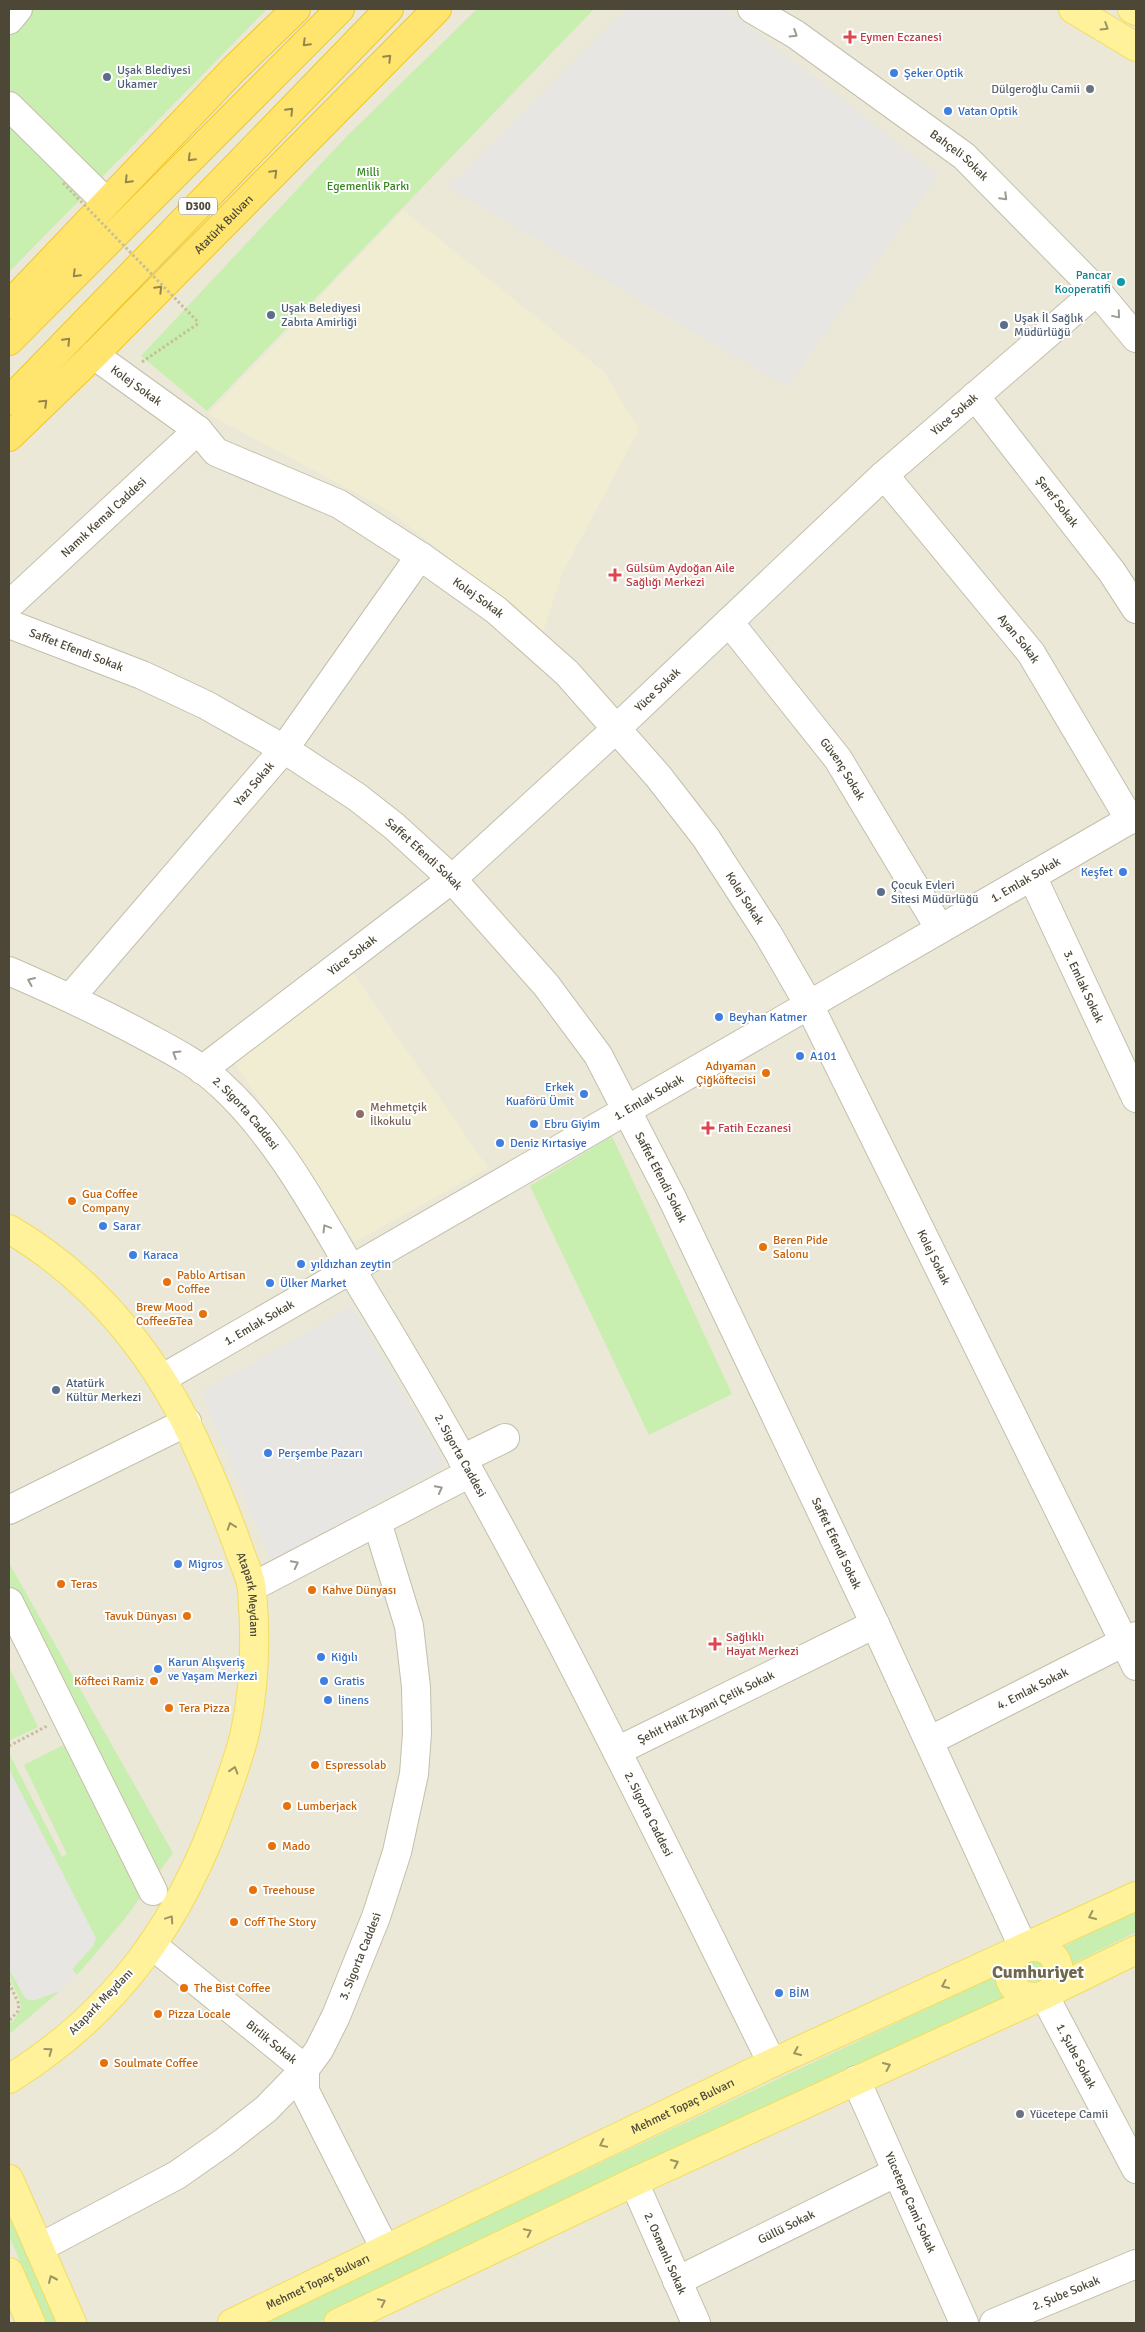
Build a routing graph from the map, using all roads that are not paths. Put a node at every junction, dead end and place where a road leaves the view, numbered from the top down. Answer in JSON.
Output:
{"nodes":[{"id":1,"x":18,"y":9,"type":"edge"},
{"id":2,"x":296,"y":9,"type":"edge"},
{"id":3,"x":340,"y":9,"type":"edge"},
{"id":4,"x":437,"y":9,"type":"edge"},
{"id":5,"x":752,"y":9,"type":"edge"},
{"id":6,"x":1072,"y":9,"type":"edge"},
{"id":7,"x":1132,"y":9,"type":"edge"},
{"id":8,"x":388,"y":10,"type":"edge"},
{"id":9,"x":1136,"y":11,"type":"edge"},
{"id":10,"x":9,"y":20,"type":"edge"},
{"id":11,"x":1136,"y":47,"type":"edge"},
{"id":12,"x":9,"y":106,"type":"edge"},
{"id":13,"x":106,"y":202,"type":"junction"},
{"id":14,"x":1097,"y":291,"type":"junction"},
{"id":15,"x":9,"y":304,"type":"edge"},
{"id":16,"x":1136,"y":338,"type":"edge"},
{"id":17,"x":9,"y":341,"type":"edge"},
{"id":18,"x":94,"y":355,"type":"junction"},
{"id":19,"x":975,"y":396,"type":"junction"},
{"id":20,"x":9,"y":402,"type":"edge"},
{"id":21,"x":198,"y":430,"type":"junction"},
{"id":22,"x":9,"y":437,"type":"edge"},
{"id":23,"x":884,"y":475,"type":"junction"},
{"id":24,"x":420,"y":556,"type":"junction"},
{"id":25,"x":9,"y":605,"type":"edge"},
{"id":26,"x":1136,"y":608,"type":"edge"},
{"id":27,"x":729,"y":622,"type":"junction"},
{"id":28,"x":9,"y":624,"type":"edge"},
{"id":29,"x":617,"y":728,"type":"junction"},
{"id":30,"x":284,"y":749,"type":"junction"},
{"id":31,"x":1133,"y":818,"type":"edge"},
{"id":32,"x":1032,"y":876,"type":"junction"},
{"id":33,"x":452,"y":879,"type":"junction"},
{"id":34,"x":940,"y":930,"type":"junction"},
{"id":35,"x":9,"y":971,"type":"edge"},
{"id":36,"x":71,"y":997,"type":"junction"},
{"id":37,"x":809,"y":1005,"type":"junction"},
{"id":38,"x":202,"y":1070,"type":"junction"},
{"id":39,"x":1136,"y":1098,"type":"edge"},
{"id":40,"x":626,"y":1111,"type":"junction"},
{"id":41,"x":9,"y":1229,"type":"edge"},
{"id":42,"x":351,"y":1270,"type":"junction"},
{"id":43,"x":163,"y":1378,"type":"junction"},
{"id":44,"x":187,"y":1422,"type":"junction"},
{"id":45,"x":505,"y":1438,"type":"dead end"},
{"id":46,"x":466,"y":1466,"type":"junction"},
{"id":47,"x":9,"y":1510,"type":"edge"},
{"id":48,"x":376,"y":1522,"type":"junction"},
{"id":49,"x":252,"y":1587,"type":"junction"},
{"id":50,"x":9,"y":1602,"type":"edge"},
{"id":51,"x":875,"y":1624,"type":"junction"},
{"id":52,"x":1131,"y":1639,"type":"edge"},
{"id":53,"x":1136,"y":1666,"type":"edge"},
{"id":54,"x":929,"y":1741,"type":"junction"},
{"id":55,"x":617,"y":1751,"type":"junction"},
{"id":56,"x":153,"y":1891,"type":"dead end"},
{"id":57,"x":1136,"y":1896,"type":"edge"},
{"id":58,"x":152,"y":1945,"type":"junction"},
{"id":59,"x":1024,"y":1949,"type":"junction"},
{"id":60,"x":1136,"y":1950,"type":"edge"},
{"id":61,"x":1044,"y":1995,"type":"junction"},
{"id":62,"x":772,"y":2063,"type":"junction"},
{"id":63,"x":305,"y":2070,"type":"junction"},
{"id":64,"x":9,"y":2079,"type":"edge"},
{"id":65,"x":856,"y":2080,"type":"junction"},
{"id":66,"x":1136,"y":2169,"type":"edge"},
{"id":67,"x":897,"y":2172,"type":"junction"},
{"id":68,"x":9,"y":2179,"type":"edge"},
{"id":69,"x":634,"y":2182,"type":"junction"},
{"id":70,"x":39,"y":2248,"type":"junction"},
{"id":71,"x":385,"y":2249,"type":"junction"},
{"id":72,"x":1136,"y":2264,"type":"edge"},
{"id":73,"x":9,"y":2272,"type":"edge"},
{"id":74,"x":677,"y":2281,"type":"junction"},
{"id":75,"x":30,"y":2323,"type":"edge"},
{"id":76,"x":72,"y":2323,"type":"edge"},
{"id":77,"x":232,"y":2323,"type":"edge"},
{"id":78,"x":338,"y":2323,"type":"edge"},
{"id":79,"x":696,"y":2323,"type":"edge"},
{"id":80,"x":964,"y":2323,"type":"edge"},
{"id":81,"x":994,"y":2323,"type":"edge"}],
"edges":[{"from":1,"to":10,"type":"street"},
{"from":2,"to":13,"type":"highway","one_way":true},
{"from":3,"to":17,"type":"highway","one_way":true},
{"from":18,"to":4,"type":"highway","name":"Atatürk Bulvarı","one_way":true},
{"from":5,"to":14,"type":"street","name":"Bahçeli Sokak","one_way":true},
{"from":6,"to":11,"type":"main road","one_way":true},
{"from":7,"to":9,"type":"main road"},
{"from":20,"to":8,"type":"highway","number":"D300","one_way":true},
{"from":12,"to":13,"type":"street"},
{"from":13,"to":15,"type":"highway"},
{"from":14,"to":16,"type":"street","name":"Bahçeli Sokak","one_way":true},
{"from":14,"to":19,"type":"street","name":"Yüce Sokak"},
{"from":18,"to":21,"type":"street","name":"Kolej Sokak"},
{"from":22,"to":18,"type":"highway","name":"Atatürk Bulvarı","one_way":true},
{"from":19,"to":23,"type":"street","name":"Yüce Sokak"},
{"from":19,"to":26,"type":"street","name":"Şeref Sokak"},
{"from":21,"to":24,"type":"street","name":"Kolej Sokak"},
{"from":21,"to":25,"type":"street","name":"Namık Kemal Caddesi"},
{"from":23,"to":27,"type":"street","name":"Yüce Sokak"},
{"from":23,"to":31,"type":"street","name":"Ayan Sokak"},
{"from":24,"to":29,"type":"street","name":"Kolej Sokak"},
{"from":24,"to":30,"type":"street","name":"Yazı Sokak"},
{"from":27,"to":29,"type":"street","name":"Yüce Sokak"},
{"from":27,"to":34,"type":"street","name":"Güvenç Sokak"},
{"from":28,"to":30,"type":"street","name":"Saffet Efendi Sokak"},
{"from":29,"to":33,"type":"street","name":"Yüce Sokak"},
{"from":29,"to":37,"type":"street","name":"Kolej Sokak"},
{"from":30,"to":33,"type":"street","name":"Saffet Efendi Sokak"},
{"from":30,"to":36,"type":"street","name":"Yazı Sokak"},
{"from":31,"to":32,"type":"street","name":"1. Emlak Sokak"},
{"from":32,"to":34,"type":"street","name":"1. Emlak Sokak"},
{"from":32,"to":39,"type":"street","name":"3. Emlak Sokak"},
{"from":33,"to":38,"type":"street","name":"Yüce Sokak"},
{"from":33,"to":40,"type":"street","name":"Saffet Efendi Sokak"},
{"from":34,"to":37,"type":"street","name":"1. Emlak Sokak"},
{"from":36,"to":35,"type":"street","name":"2. Sigorta Caddesi","one_way":true},
{"from":38,"to":36,"type":"street","name":"2. Sigorta Caddesi","one_way":true},
{"from":37,"to":40,"type":"street","name":"1. Emlak Sokak"},
{"from":37,"to":52,"type":"street","name":"Kolej Sokak"},
{"from":42,"to":38,"type":"street","name":"2. Sigorta Caddesi","one_way":true},
{"from":40,"to":42,"type":"street","name":"1. Emlak Sokak"},
{"from":40,"to":51,"type":"street","name":"Saffet Efendi Sokak"},
{"from":41,"to":43,"type":"main road","name":"Atapark Meydanı"},
{"from":42,"to":43,"type":"street","name":"1. Emlak Sokak"},
{"from":42,"to":46,"type":"street","name":"2. Sigorta Caddesi"},
{"from":43,"to":44,"type":"main road","name":"Atapark Meydanı"},
{"from":44,"to":47,"type":"street"},
{"from":49,"to":44,"type":"main road","name":"Atapark Meydanı","one_way":true},
{"from":45,"to":46,"type":"street"},
{"from":48,"to":46,"type":"street","one_way":true},
{"from":46,"to":55,"type":"street","name":"2. Sigorta Caddesi"},
{"from":49,"to":48,"type":"street","one_way":true},
{"from":48,"to":63,"type":"street","name":"3. Sigorta Caddesi"},
{"from":58,"to":49,"type":"main road","name":"Atapark Meydanı","one_way":true},
{"from":50,"to":56,"type":"street"},
{"from":51,"to":54,"type":"street","name":"Saffet Efendi Sokak"},
{"from":51,"to":55,"type":"street","name":"Şehit Halit Ziyani Çelik Sokak"},
{"from":52,"to":53,"type":"street","name":"Kolej Sokak"},
{"from":52,"to":54,"type":"street","name":"4. Emlak Sokak"},
{"from":54,"to":59,"type":"street","name":"Saffet Efendi Sokak"},
{"from":55,"to":62,"type":"street","name":"2. Sigorta Caddesi"},
{"from":57,"to":59,"type":"main road","name":"Mehmet Topaç Bulvarı","one_way":true},
{"from":58,"to":63,"type":"street","name":"Birlik Sokak"},
{"from":64,"to":58,"type":"main road","name":"Atapark Meydanı","one_way":true},
{"from":59,"to":61,"type":"main road"},
{"from":59,"to":61,"type":"main road"},
{"from":59,"to":62,"type":"main road","name":"Mehmet Topaç Bulvarı","one_way":true},
{"from":60,"to":61,"type":"main road"},
{"from":65,"to":61,"type":"main road","one_way":true},
{"from":61,"to":66,"type":"street","name":"1. Şube Sokak"},
{"from":62,"to":71,"type":"main road","name":"Mehmet Topaç Bulvarı","one_way":true},
{"from":63,"to":70,"type":"street","name":"3. Sigorta Caddesi"},
{"from":63,"to":71,"type":"street","name":"Birlik Sokak"},
{"from":65,"to":67,"type":"street","name":"Yücetepe Cami Sokak"},
{"from":69,"to":65,"type":"main road","one_way":true},
{"from":67,"to":74,"type":"street","name":"Güllü Sokak"},
{"from":67,"to":80,"type":"street","name":"Yücetepe Cami Sokak"},
{"from":68,"to":70,"type":"main road"},
{"from":69,"to":74,"type":"street","name":"2. Osmanlı Sokak"},
{"from":78,"to":69,"type":"main road","one_way":true},
{"from":76,"to":70,"type":"main road","one_way":true},
{"from":71,"to":77,"type":"main road","name":"Mehmet Topaç Bulvarı"},
{"from":72,"to":81,"type":"street","name":"2. Şube Sokak"},
{"from":73,"to":75,"type":"main road"},
{"from":74,"to":79,"type":"street","name":"2. Osmanlı Sokak"}]}
